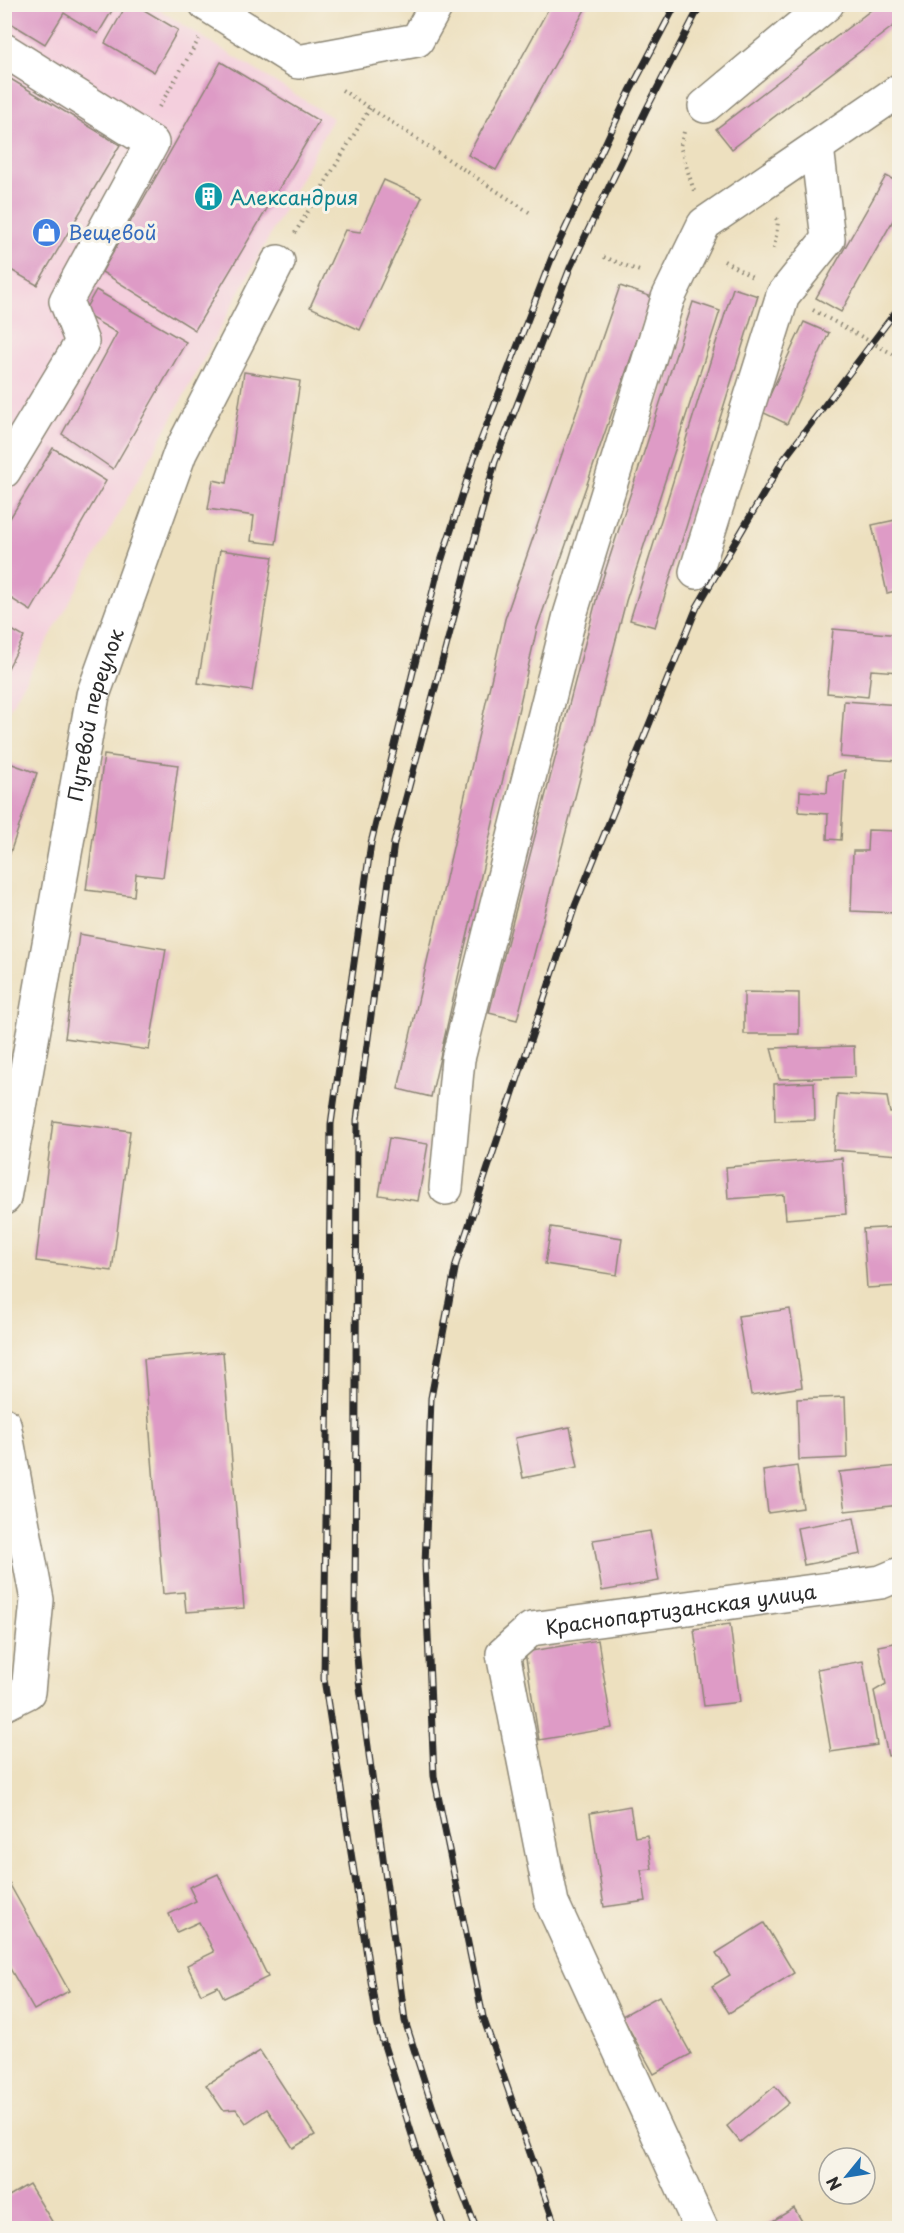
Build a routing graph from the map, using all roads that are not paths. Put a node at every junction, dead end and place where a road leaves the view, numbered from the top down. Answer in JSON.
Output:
{"nodes":[{"id":1,"x":437,"y":4,"type":"edge"},
{"id":2,"x":827,"y":4,"type":"edge"},
{"id":3,"x":210,"y":8,"type":"edge"},
{"id":4,"x":4,"y":50,"type":"edge"},
{"id":5,"x":900,"y":90,"type":"edge"},
{"id":6,"x":705,"y":106,"type":"road end"},
{"id":7,"x":817,"y":147,"type":"junction"},
{"id":8,"x":278,"y":262,"type":"road end"},
{"id":9,"x":4,"y":471,"type":"edge"},
{"id":10,"x":696,"y":572,"type":"dead end"},
{"id":11,"x":446,"y":1188,"type":"dead end"},
{"id":12,"x":4,"y":1198,"type":"edge"},
{"id":13,"x":4,"y":1424,"type":"edge"},
{"id":14,"x":900,"y":1574,"type":"edge"},
{"id":15,"x":4,"y":1704,"type":"edge"},
{"id":16,"x":701,"y":2229,"type":"edge"}],
"edges":[{"from":1,"to":3,"type":"street"},
{"from":2,"to":6,"type":"street"},
{"from":4,"to":9,"type":"street"},
{"from":5,"to":7,"type":"street"},
{"from":7,"to":10,"type":"street"},
{"from":7,"to":11,"type":"street"},
{"from":8,"to":12,"type":"street","name":"Путевой переулок"},
{"from":13,"to":15,"type":"street"},
{"from":14,"to":16,"type":"street","name":"Краснопартизанская улица"}]}
